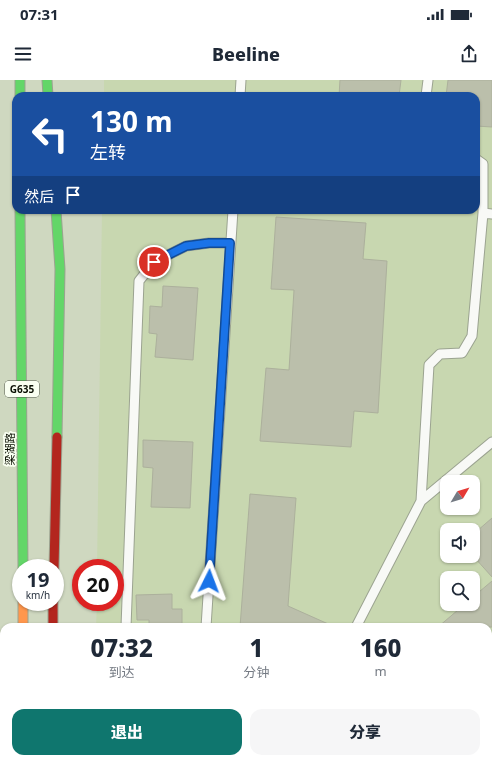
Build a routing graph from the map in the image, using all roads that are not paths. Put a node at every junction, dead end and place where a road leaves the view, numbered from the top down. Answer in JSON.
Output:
{"nodes":[{"id":1,"x":20,"y":80,"type":"edge"},
{"id":2,"x":47,"y":80,"type":"edge"},
{"id":3,"x":241,"y":80,"type":"edge"},
{"id":4,"x":428,"y":80,"type":"edge"},
{"id":5,"x":20,"y":92,"type":"edge"},
{"id":6,"x":48,"y":92,"type":"edge"},
{"id":7,"x":240,"y":92,"type":"edge"},
{"id":8,"x":426,"y":92,"type":"edge"},
{"id":9,"x":480,"y":162,"type":"edge"},
{"id":10,"x":487,"y":213,"type":"edge"},
{"id":11,"x":20,"y":214,"type":"edge"},
{"id":12,"x":56,"y":214,"type":"edge"},
{"id":13,"x":233,"y":214,"type":"edge"},
{"id":14,"x":230,"y":243,"type":"junction"},
{"id":15,"x":492,"y":442,"type":"edge"},
{"id":16,"x":421,"y":501,"type":"junction"},
{"id":17,"x":23,"y":559,"type":"edge"},
{"id":18,"x":54,"y":559,"type":"edge"},
{"id":19,"x":23,"y":611,"type":"edge"},
{"id":20,"x":53,"y":611,"type":"edge"},
{"id":21,"x":22,"y":623,"type":"edge"},
{"id":22,"x":52,"y":623,"type":"edge"},
{"id":23,"x":126,"y":623,"type":"edge"},
{"id":24,"x":206,"y":623,"type":"edge"},
{"id":25,"x":358,"y":623,"type":"edge"}],
"edges":[{"from":1,"to":5,"type":"main road"},
{"from":2,"to":6,"type":"main road"},
{"from":3,"to":7,"type":"lane"},
{"from":4,"to":8,"type":"lane"},
{"from":9,"to":10,"type":"lane"},
{"from":10,"to":16,"type":"lane"},
{"from":11,"to":17,"type":"main road","name":"梁湖路","number":"G635"},
{"from":12,"to":18,"type":"main road"},
{"from":13,"to":14,"type":"lane"},
{"from":14,"to":23,"type":"lane"},
{"from":14,"to":24,"type":"lane"},
{"from":15,"to":16,"type":"lane"},
{"from":16,"to":25,"type":"lane"},
{"from":19,"to":21,"type":"main road"},
{"from":20,"to":22,"type":"main road"}]}
